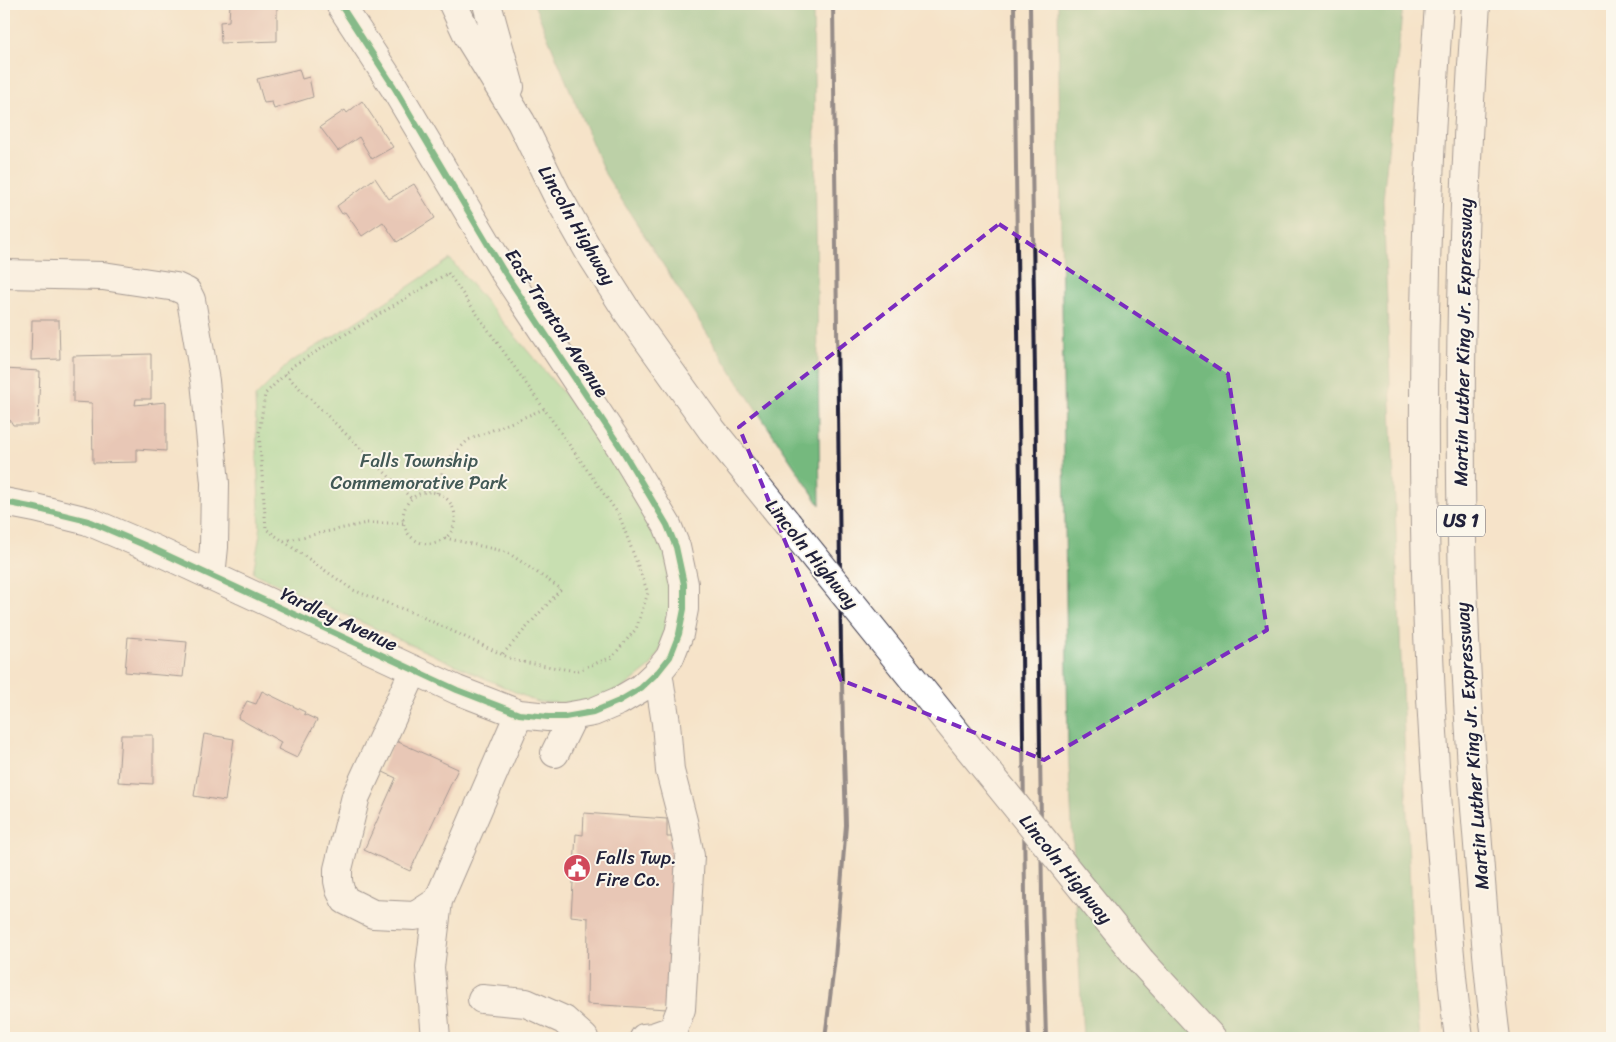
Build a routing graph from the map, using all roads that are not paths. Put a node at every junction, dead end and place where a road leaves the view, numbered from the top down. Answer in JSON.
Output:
{"nodes":[{"id":1,"x":340,"y":4,"type":"edge"},
{"id":2,"x":453,"y":4,"type":"edge"},
{"id":3,"x":487,"y":4,"type":"edge"},
{"id":4,"x":1438,"y":4,"type":"edge"},
{"id":5,"x":1476,"y":4,"type":"edge"},
{"id":6,"x":521,"y":122,"type":"junction"},
{"id":7,"x":4,"y":274,"type":"edge"},
{"id":8,"x":4,"y":502,"type":"edge"},
{"id":9,"x":211,"y":576,"type":"junction"},
{"id":10,"x":414,"y":670,"type":"junction"},
{"id":11,"x":658,"y":672,"type":"junction"},
{"id":12,"x":519,"y":714,"type":"junction"},
{"id":13,"x":573,"y":716,"type":"junction"},
{"id":14,"x":555,"y":752,"type":"dead end"},
{"id":15,"x":438,"y":901,"type":"junction"},
{"id":16,"x":1140,"y":961,"type":"junction"},
{"id":17,"x":482,"y":1000,"type":"dead end"},
{"id":18,"x":436,"y":1038,"type":"edge"},
{"id":19,"x":584,"y":1038,"type":"edge"},
{"id":20,"x":644,"y":1038,"type":"edge"},
{"id":21,"x":1195,"y":1038,"type":"edge"},
{"id":22,"x":1212,"y":1038,"type":"edge"},
{"id":23,"x":1459,"y":1038,"type":"edge"},
{"id":24,"x":1496,"y":1038,"type":"edge"}],
"edges":[{"from":1,"to":11,"type":"main road","name":"East Trenton Avenue"},
{"from":2,"to":6,"type":"main road","name":"Lincoln Highway"},
{"from":3,"to":6,"type":"main road","name":"Lincoln Highway"},
{"from":4,"to":23,"type":"main road","name":"Martin Luther King Jr. Expressway","number":"US 1"},
{"from":5,"to":24,"type":"main road","name":"Martin Luther King Jr. Expressway","number":"US 1"},
{"from":6,"to":16,"type":"main road","name":"Lincoln Highway","bridge":true},
{"from":7,"to":9,"type":"main road"},
{"from":8,"to":9,"type":"main road","name":"Yardley Avenue"},
{"from":9,"to":10,"type":"main road","name":"Yardley Avenue"},
{"from":10,"to":12,"type":"main road","name":"Yardley Avenue"},
{"from":10,"to":15,"type":"main road"},
{"from":11,"to":13,"type":"main road","name":"Yardley Avenue"},
{"from":11,"to":20,"type":"main road"},
{"from":12,"to":13,"type":"main road","name":"Yardley Avenue"},
{"from":12,"to":15,"type":"main road"},
{"from":13,"to":14,"type":"main road"},
{"from":15,"to":18,"type":"main road"},
{"from":16,"to":21,"type":"main road","name":"Lincoln Highway"},
{"from":16,"to":22,"type":"main road","name":"Lincoln Highway"},
{"from":17,"to":19,"type":"main road"}]}
